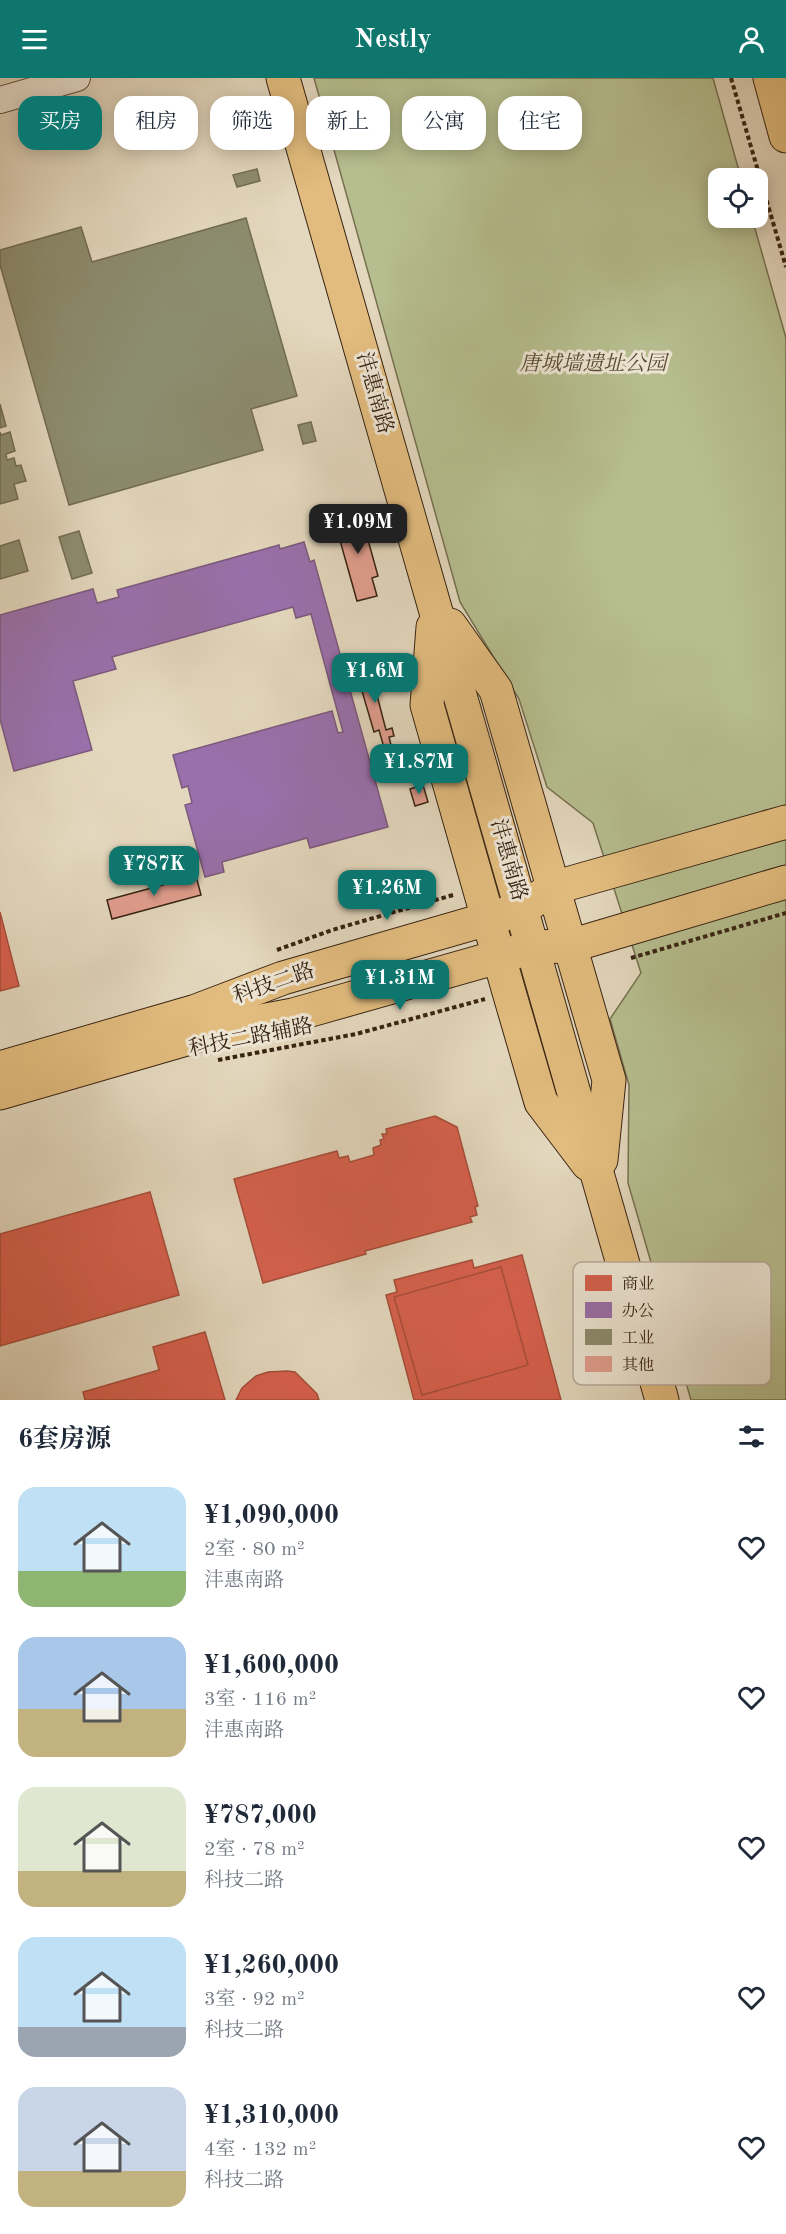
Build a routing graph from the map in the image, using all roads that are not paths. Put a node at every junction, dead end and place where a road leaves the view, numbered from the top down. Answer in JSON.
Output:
{"nodes":[{"id":1,"x":77,"y":78,"type":"edge"},
{"id":2,"x":283,"y":78,"type":"edge"},
{"id":3,"x":770,"y":78,"type":"edge"},
{"id":4,"x":0,"y":100,"type":"edge"},
{"id":5,"x":786,"y":136,"type":"edge"},
{"id":6,"x":435,"y":604,"type":"junction"},
{"id":7,"x":786,"y":822,"type":"edge"},
{"id":8,"x":786,"y":882,"type":"edge"},
{"id":9,"x":553,"y":888,"type":"junction"},
{"id":10,"x":522,"y":909,"type":"junction"},
{"id":11,"x":488,"y":918,"type":"junction"},
{"id":12,"x":570,"y":946,"type":"junction"},
{"id":13,"x":533,"y":947,"type":"junction"},
{"id":14,"x":499,"y":957,"type":"junction"},
{"id":15,"x":0,"y":1068,"type":"edge"},
{"id":16,"x":0,"y":1093,"type":"edge"},
{"id":17,"x":599,"y":1178,"type":"junction"},
{"id":18,"x":623,"y":1262,"type":"edge"},
{"id":19,"x":658,"y":1385,"type":"edge"},
{"id":20,"x":662,"y":1400,"type":"edge"}],
"edges":[{"from":1,"to":4,"type":"street"},
{"from":2,"to":6,"type":"main road","name":"沣惠南路"},
{"from":3,"to":5,"type":"main road"},
{"from":6,"to":9,"type":"main road"},
{"from":6,"to":10,"type":"main road","name":"沣惠南路"},
{"from":6,"to":11,"type":"main road"},
{"from":7,"to":9,"type":"main road","name":"科技二路"},
{"from":8,"to":12,"type":"main road","name":"科技二路"},
{"from":9,"to":10,"type":"main road","name":"科技二路"},
{"from":9,"to":12,"type":"main road"},
{"from":10,"to":11,"type":"main road","name":"科技二路"},
{"from":10,"to":13,"type":"main road","name":"沣惠南路"},
{"from":11,"to":14,"type":"main road"},
{"from":11,"to":15,"type":"main road","name":"科技二路"},
{"from":12,"to":13,"type":"main road","name":"科技二路"},
{"from":12,"to":17,"type":"main road"},
{"from":13,"to":14,"type":"main road","name":"科技二路"},
{"from":13,"to":17,"type":"main road","name":"沣惠南路"},
{"from":14,"to":16,"type":"main road","name":"科技二路"},
{"from":14,"to":17,"type":"main road"},
{"from":17,"to":18,"type":"main road","name":"沣惠南路"},
{"from":19,"to":20,"type":"main road","name":"沣惠南路"}]}
